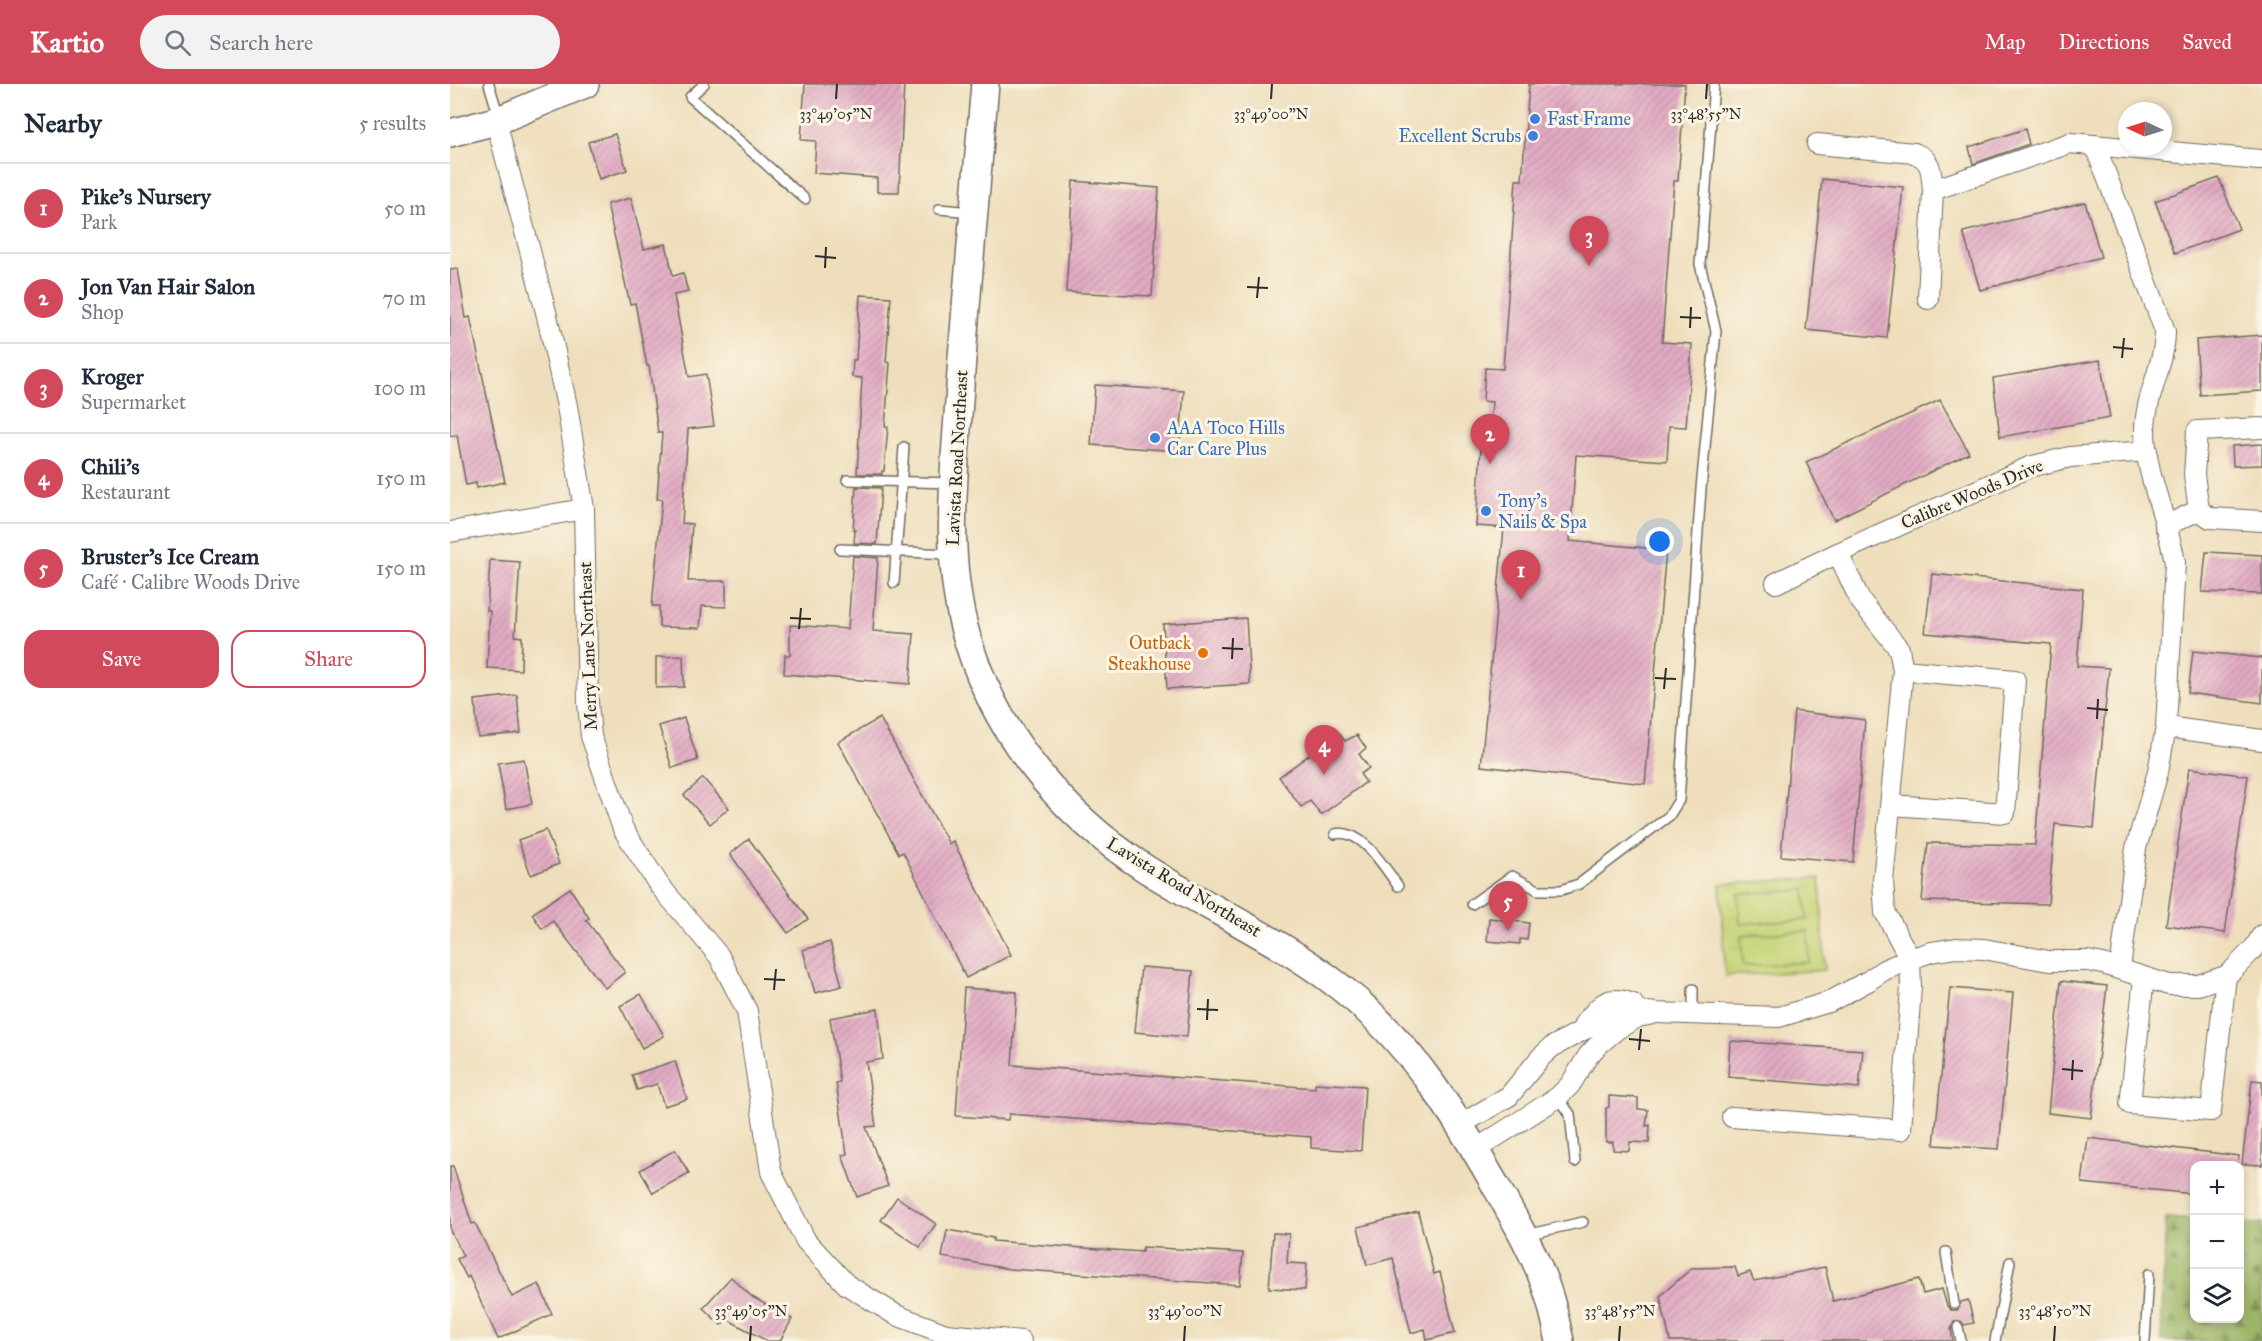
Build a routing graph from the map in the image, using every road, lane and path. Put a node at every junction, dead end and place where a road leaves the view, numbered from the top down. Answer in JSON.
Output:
{"nodes":[{"id":1,"x":489,"y":84,"type":"edge"},
{"id":2,"x":585,"y":84,"type":"edge"},
{"id":3,"x":704,"y":84,"type":"edge"},
{"id":4,"x":985,"y":84,"type":"edge"},
{"id":5,"x":1714,"y":84,"type":"edge"},
{"id":6,"x":498,"y":120,"type":"junction"},
{"id":7,"x":450,"y":133,"type":"edge"},
{"id":8,"x":1817,"y":144,"type":"dead end"},
{"id":9,"x":2095,"y":145,"type":"junction"},
{"id":10,"x":2260,"y":160,"type":"dead end"},
{"id":11,"x":1933,"y":190,"type":"junction"},
{"id":12,"x":806,"y":200,"type":"dead end"},
{"id":13,"x":939,"y":209,"type":"dead end"},
{"id":14,"x":973,"y":212,"type":"junction"},
{"id":15,"x":1928,"y":298,"type":"dead end"},
{"id":16,"x":2262,"y":428,"type":"edge"},
{"id":17,"x":904,"y":447,"type":"dead end"},
{"id":18,"x":2147,"y":451,"type":"junction"},
{"id":19,"x":847,"y":480,"type":"dead end"},
{"id":20,"x":902,"y":482,"type":"junction"},
{"id":21,"x":954,"y":484,"type":"junction"},
{"id":22,"x":584,"y":509,"type":"junction"},
{"id":23,"x":2199,"y":510,"type":"junction"},
{"id":24,"x":2262,"y":521,"type":"edge"},
{"id":25,"x":2165,"y":526,"type":"junction"},
{"id":26,"x":450,"y":532,"type":"edge"},
{"id":27,"x":840,"y":549,"type":"dead end"},
{"id":28,"x":897,"y":551,"type":"junction"},
{"id":29,"x":953,"y":554,"type":"junction"},
{"id":30,"x":1838,"y":554,"type":"junction"},
{"id":31,"x":894,"y":583,"type":"dead end"},
{"id":32,"x":1776,"y":583,"type":"dead end"},
{"id":33,"x":1903,"y":670,"type":"junction"},
{"id":34,"x":2166,"y":727,"type":"junction"},
{"id":35,"x":2262,"y":740,"type":"edge"},
{"id":36,"x":1891,"y":805,"type":"junction"},
{"id":37,"x":1335,"y":834,"type":"dead end"},
{"id":38,"x":1398,"y":886,"type":"dead end"},
{"id":39,"x":1472,"y":903,"type":"dead end"},
{"id":40,"x":2262,"y":935,"type":"edge"},
{"id":41,"x":1910,"y":959,"type":"junction"},
{"id":42,"x":2120,"y":969,"type":"junction"},
{"id":43,"x":2226,"y":976,"type":"junction"},
{"id":44,"x":2144,"y":978,"type":"junction"},
{"id":45,"x":1693,"y":989,"type":"dead end"},
{"id":46,"x":1656,"y":1013,"type":"junction"},
{"id":47,"x":1693,"y":1014,"type":"junction"},
{"id":48,"x":1558,"y":1097,"type":"junction"},
{"id":49,"x":1732,"y":1117,"type":"dead end"},
{"id":50,"x":1460,"y":1125,"type":"junction"},
{"id":51,"x":1475,"y":1150,"type":"junction"},
{"id":52,"x":1575,"y":1162,"type":"dead end"},
{"id":53,"x":1583,"y":1222,"type":"dead end"},
{"id":54,"x":1523,"y":1236,"type":"junction"},
{"id":55,"x":1946,"y":1252,"type":"dead end"},
{"id":56,"x":2010,"y":1262,"type":"dead end"},
{"id":57,"x":2149,"y":1275,"type":"dead end"},
{"id":58,"x":1954,"y":1304,"type":"dead end"},
{"id":59,"x":1958,"y":1327,"type":"dead end"},
{"id":60,"x":1021,"y":1341,"type":"edge"},
{"id":61,"x":1560,"y":1341,"type":"edge"},
{"id":62,"x":1962,"y":1341,"type":"edge"},
{"id":63,"x":1995,"y":1341,"type":"edge"},
{"id":64,"x":2145,"y":1341,"type":"edge"}],
"edges":[{"from":1,"to":6,"type":"lane"},
{"from":2,"to":6,"type":"main road"},
{"from":3,"to":12,"type":"lane"},
{"from":4,"to":14,"type":"main road","name":"Lavista Road Northeast"},
{"from":5,"to":39,"type":"lane"},
{"from":6,"to":7,"type":"main road"},
{"from":6,"to":22,"type":"street","name":"Merry Lane Northeast"},
{"from":8,"to":11,"type":"street"},
{"from":9,"to":10,"type":"street"},
{"from":9,"to":11,"type":"street"},
{"from":9,"to":18,"type":"street"},
{"from":11,"to":15,"type":"street"},
{"from":13,"to":14,"type":"lane"},
{"from":14,"to":21,"type":"main road","name":"Lavista Road Northeast"},
{"from":16,"to":23,"type":"street"},
{"from":17,"to":20,"type":"lane"},
{"from":18,"to":25,"type":"street"},
{"from":18,"to":30,"type":"street","name":"Calibre Woods Drive"},
{"from":19,"to":20,"type":"lane"},
{"from":20,"to":21,"type":"lane"},
{"from":20,"to":28,"type":"lane"},
{"from":21,"to":29,"type":"main road","name":"Lavista Road Northeast"},
{"from":22,"to":26,"type":"street"},
{"from":22,"to":60,"type":"street","name":"Merry Lane Northeast"},
{"from":23,"to":24,"type":"street"},
{"from":23,"to":25,"type":"street"},
{"from":25,"to":34,"type":"street"},
{"from":27,"to":28,"type":"lane"},
{"from":28,"to":29,"type":"lane"},
{"from":28,"to":31,"type":"lane"},
{"from":29,"to":50,"type":"main road","name":"Lavista Road Northeast"},
{"from":30,"to":32,"type":"street","name":"Calibre Woods Drive"},
{"from":30,"to":33,"type":"street"},
{"from":33,"to":36,"type":"street"},
{"from":33,"to":36,"type":"street"},
{"from":34,"to":35,"type":"street"},
{"from":34,"to":42,"type":"street"},
{"from":36,"to":41,"type":"street"},
{"from":37,"to":38,"type":"lane"},
{"from":40,"to":43,"type":"street"},
{"from":41,"to":42,"type":"street"},
{"from":41,"to":47,"type":"street"},
{"from":41,"to":49,"type":"street"},
{"from":42,"to":44,"type":"street"},
{"from":43,"to":44,"type":"street"},
{"from":43,"to":44,"type":"street"},
{"from":45,"to":47,"type":"lane"},
{"from":46,"to":47,"type":"street"},
{"from":46,"to":48,"type":"street"},
{"from":46,"to":50,"type":"street"},
{"from":48,"to":51,"type":"street"},
{"from":48,"to":52,"type":"lane"},
{"from":50,"to":51,"type":"main road","name":"Lavista Road Northeast"},
{"from":51,"to":54,"type":"main road","name":"Lavista Road Northeast"},
{"from":53,"to":54,"type":"lane"},
{"from":54,"to":61,"type":"main road","name":"Lavista Road Northeast"},
{"from":55,"to":58,"type":"lane"},
{"from":56,"to":63,"type":"lane"},
{"from":57,"to":64,"type":"lane"},
{"from":59,"to":62,"type":"lane"}]}
